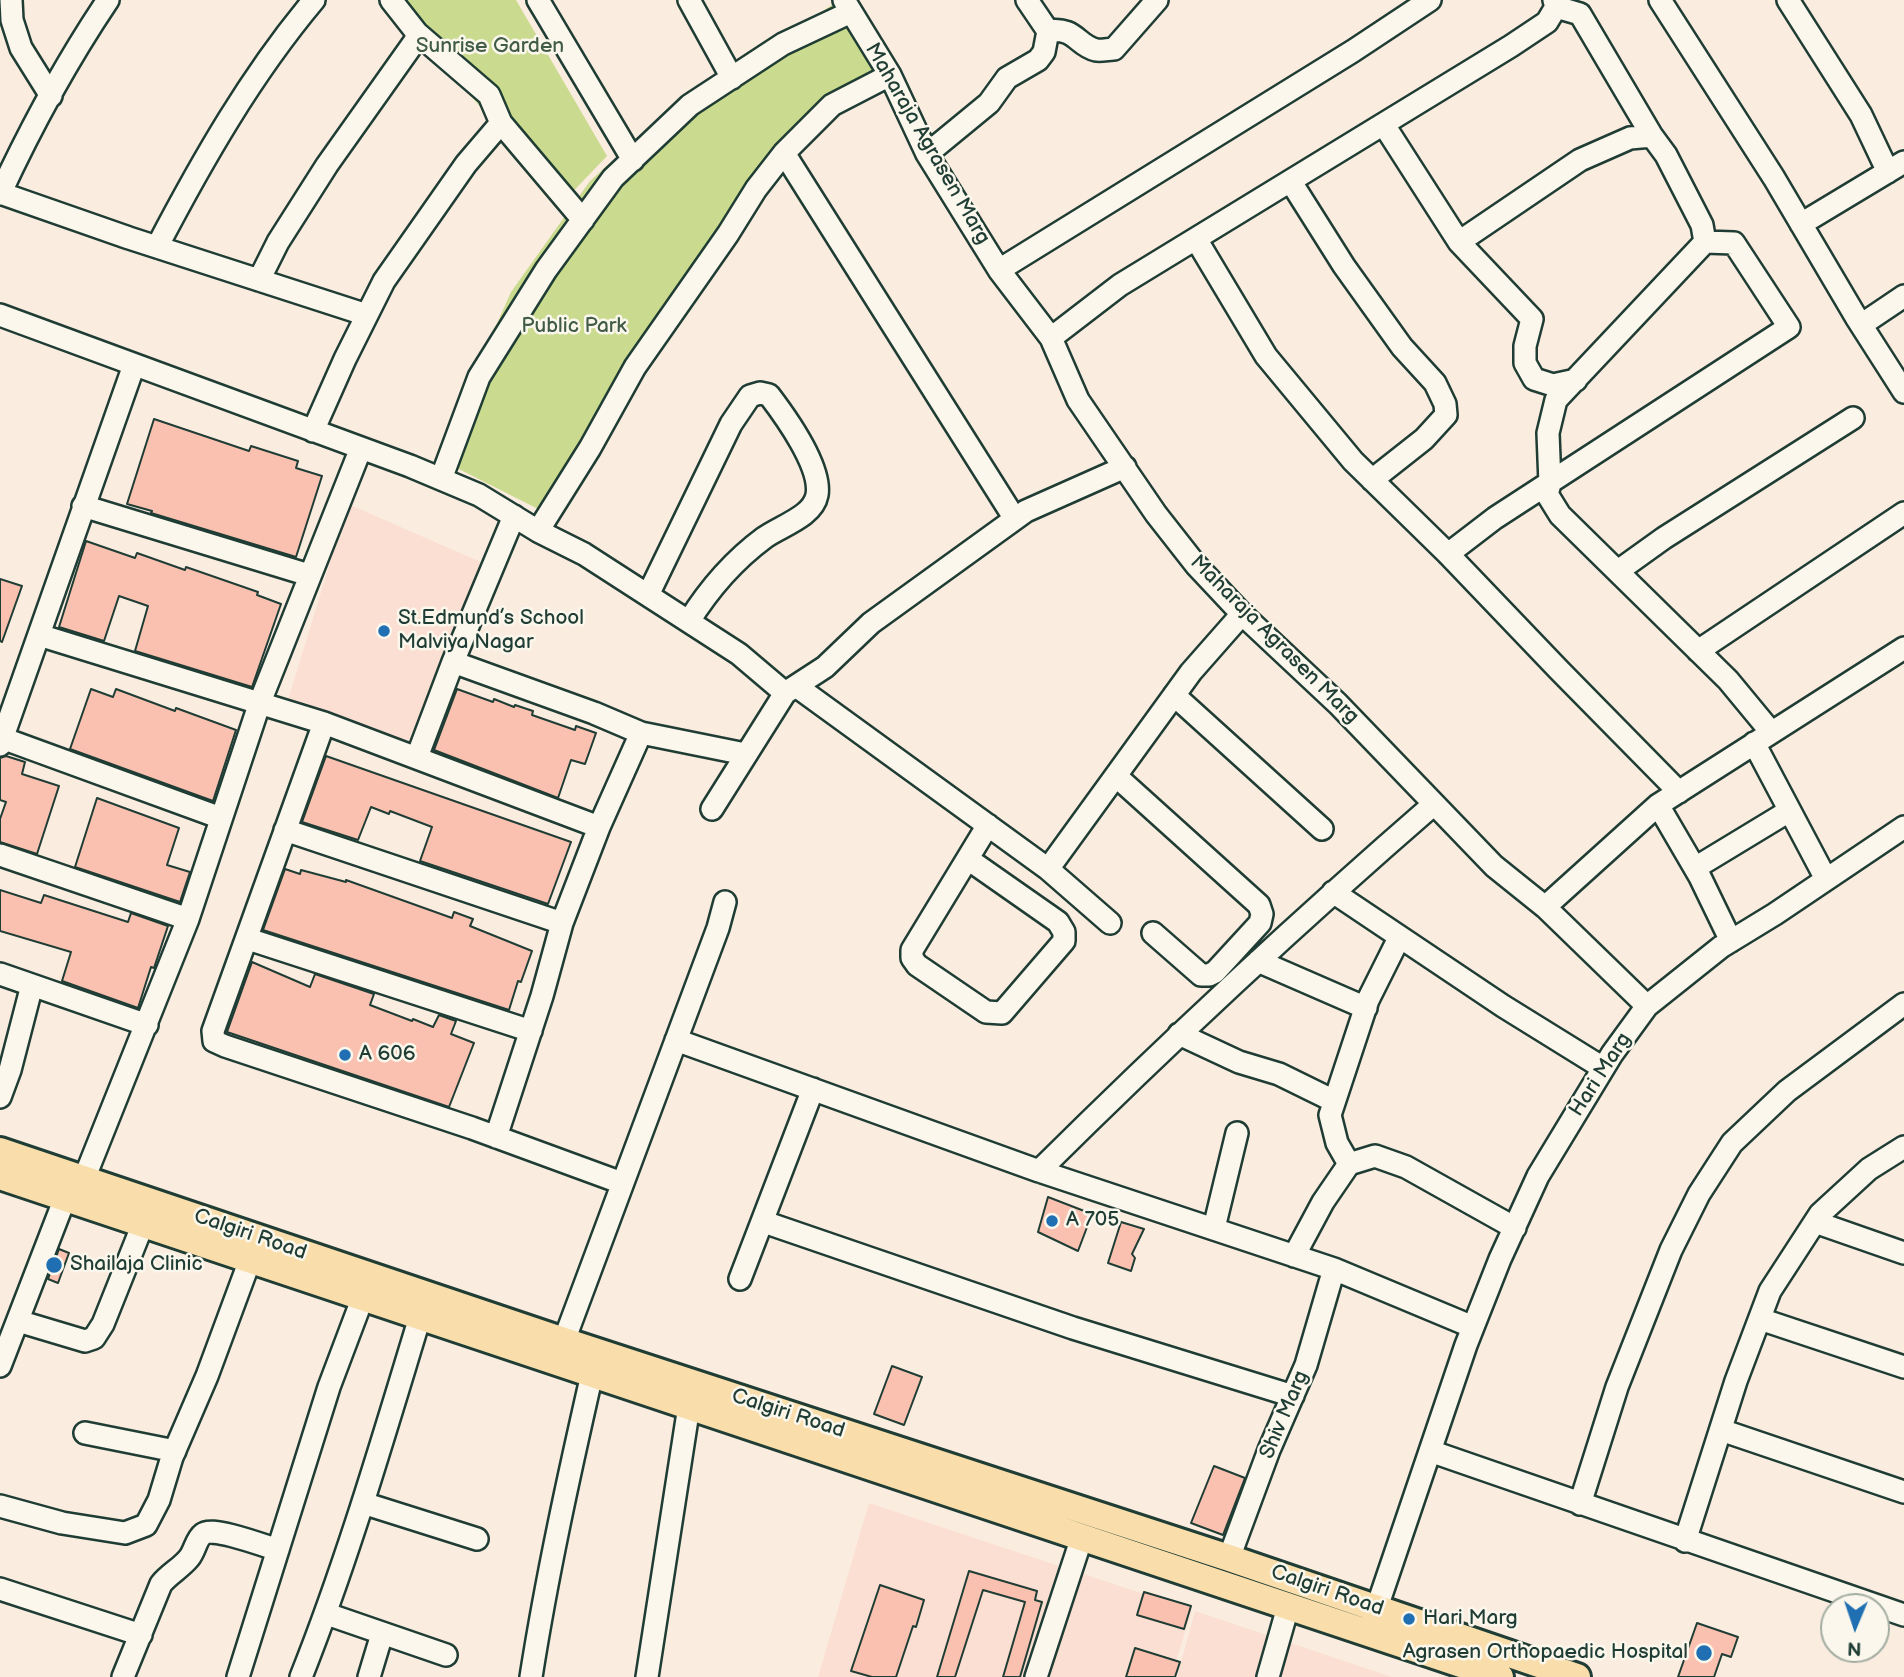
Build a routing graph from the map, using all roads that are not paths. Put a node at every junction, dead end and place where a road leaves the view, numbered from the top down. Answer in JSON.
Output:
{"nodes":[{"id":1,"x":11,"y":0,"type":"edge"},
{"id":2,"x":108,"y":0,"type":"edge"},
{"id":3,"x":314,"y":0,"type":"edge"},
{"id":4,"x":391,"y":0,"type":"edge"},
{"id":5,"x":538,"y":0,"type":"edge"},
{"id":6,"x":689,"y":0,"type":"edge"},
{"id":7,"x":1027,"y":0,"type":"edge"},
{"id":8,"x":1660,"y":0,"type":"edge"},
{"id":9,"x":1788,"y":0,"type":"edge"},
{"id":10,"x":1155,"y":1,"type":"edge"},
{"id":11,"x":1418,"y":3,"type":"edge"},
{"id":12,"x":1555,"y":4,"type":"edge"},
{"id":13,"x":847,"y":6,"type":"edge"},
{"id":14,"x":1048,"y":31,"type":"junction"},
{"id":15,"x":416,"y":33,"type":"junction"},
{"id":16,"x":890,"y":75,"type":"junction"},
{"id":17,"x":732,"y":78,"type":"junction"},
{"id":18,"x":51,"y":96,"type":"junction"},
{"id":19,"x":501,"y":122,"type":"junction"},
{"id":20,"x":1384,"y":125,"type":"junction"},
{"id":21,"x":1652,"y":136,"type":"junction"},
{"id":22,"x":784,"y":153,"type":"junction"},
{"id":23,"x":928,"y":154,"type":"junction"},
{"id":24,"x":633,"y":160,"type":"junction"},
{"id":25,"x":1896,"y":167,"type":"edge"},
{"id":26,"x":1291,"y":182,"type":"junction"},
{"id":27,"x":0,"y":193,"type":"edge"},
{"id":28,"x":583,"y":220,"type":"junction"},
{"id":29,"x":1801,"y":224,"type":"junction"},
{"id":30,"x":1196,"y":239,"type":"junction"},
{"id":31,"x":1459,"y":242,"type":"junction"},
{"id":32,"x":1705,"y":242,"type":"junction"},
{"id":33,"x":157,"y":247,"type":"junction"},
{"id":34,"x":999,"y":270,"type":"junction"},
{"id":35,"x":259,"y":280,"type":"junction"},
{"id":36,"x":1904,"y":296,"type":"edge"},
{"id":37,"x":0,"y":315,"type":"edge"},
{"id":38,"x":368,"y":315,"type":"junction"},
{"id":39,"x":1861,"y":325,"type":"junction"},
{"id":40,"x":1051,"y":338,"type":"junction"},
{"id":41,"x":134,"y":365,"type":"junction"},
{"id":42,"x":1576,"y":380,"type":"junction"},
{"id":43,"x":1904,"y":392,"type":"edge"},
{"id":44,"x":1853,"y":418,"type":"dead end"},
{"id":45,"x":313,"y":430,"type":"junction"},
{"id":46,"x":361,"y":448,"type":"junction"},
{"id":47,"x":1125,"y":467,"type":"junction"},
{"id":48,"x":441,"y":479,"type":"junction"},
{"id":49,"x":1372,"y":480,"type":"junction"},
{"id":50,"x":1550,"y":484,"type":"junction"},
{"id":51,"x":83,"y":506,"type":"junction"},
{"id":52,"x":1904,"y":513,"type":"edge"},
{"id":53,"x":514,"y":516,"type":"junction"},
{"id":54,"x":1015,"y":519,"type":"junction"},
{"id":55,"x":538,"y":531,"type":"junction"},
{"id":56,"x":1448,"y":554,"type":"junction"},
{"id":57,"x":1618,"y":571,"type":"junction"},
{"id":58,"x":309,"y":575,"type":"junction"},
{"id":59,"x":648,"y":595,"type":"junction"},
{"id":60,"x":1242,"y":614,"type":"junction"},
{"id":61,"x":689,"y":621,"type":"junction"},
{"id":62,"x":39,"y":635,"type":"junction"},
{"id":63,"x":1904,"y":648,"type":"edge"},
{"id":64,"x":1698,"y":650,"type":"junction"},
{"id":65,"x":453,"y":663,"type":"junction"},
{"id":66,"x":790,"y":689,"type":"junction"},
{"id":67,"x":1174,"y":695,"type":"junction"},
{"id":68,"x":260,"y":702,"type":"junction"},
{"id":69,"x":324,"y":723,"type":"junction"},
{"id":70,"x":641,"y":733,"type":"junction"},
{"id":71,"x":1762,"y":738,"type":"junction"},
{"id":72,"x":1,"y":742,"type":"edge"},
{"id":73,"x":745,"y":754,"type":"junction"},
{"id":74,"x":417,"y":757,"type":"junction"},
{"id":75,"x":1116,"y":776,"type":"junction"},
{"id":76,"x":1679,"y":792,"type":"junction"},
{"id":77,"x":1434,"y":804,"type":"junction"},
{"id":78,"x":1658,"y":805,"type":"junction"},
{"id":79,"x":712,"y":809,"type":"dead end"},
{"id":80,"x":1789,"y":811,"type":"junction"},
{"id":81,"x":221,"y":818,"type":"junction"},
{"id":82,"x":988,"y":825,"type":"junction"},
{"id":83,"x":599,"y":827,"type":"junction"},
{"id":84,"x":1904,"y":827,"type":"edge"},
{"id":85,"x":1322,"y":829,"type":"dead end"},
{"id":86,"x":285,"y":830,"type":"junction"},
{"id":87,"x":0,"y":855,"type":"edge"},
{"id":88,"x":968,"y":859,"type":"junction"},
{"id":89,"x":1695,"y":868,"type":"junction"},
{"id":90,"x":1048,"y":869,"type":"junction"},
{"id":91,"x":1826,"y":879,"type":"junction"},
{"id":92,"x":1333,"y":892,"type":"junction"},
{"id":93,"x":725,"y":902,"type":"dead end"},
{"id":94,"x":1545,"y":907,"type":"junction"},
{"id":95,"x":188,"y":919,"type":"junction"},
{"id":96,"x":562,"y":923,"type":"junction"},
{"id":97,"x":1110,"y":923,"type":"dead end"},
{"id":98,"x":1153,"y":933,"type":"dead end"},
{"id":99,"x":1399,"y":938,"type":"junction"},
{"id":100,"x":248,"y":939,"type":"junction"},
{"id":101,"x":1731,"y":941,"type":"junction"},
{"id":102,"x":1258,"y":961,"type":"junction"},
{"id":103,"x":0,"y":974,"type":"edge"},
{"id":104,"x":32,"y":985,"type":"junction"},
{"id":105,"x":1904,"y":1004,"type":"edge"},
{"id":106,"x":1647,"y":1006,"type":"junction"},
{"id":107,"x":1366,"y":1008,"type":"junction"},
{"id":108,"x":147,"y":1025,"type":"junction"},
{"id":109,"x":531,"y":1031,"type":"junction"},
{"id":110,"x":1179,"y":1034,"type":"junction"},
{"id":111,"x":676,"y":1040,"type":"junction"},
{"id":112,"x":1603,"y":1068,"type":"junction"},
{"id":113,"x":813,"y":1089,"type":"junction"},
{"id":114,"x":0,"y":1097,"type":"edge"},
{"id":115,"x":1334,"y":1101,"type":"junction"},
{"id":116,"x":1237,"y":1133,"type":"dead end"},
{"id":117,"x":496,"y":1137,"type":"junction"},
{"id":118,"x":1904,"y":1147,"type":"edge"},
{"id":119,"x":0,"y":1151,"type":"edge"},
{"id":120,"x":1349,"y":1164,"type":"junction"},
{"id":121,"x":1039,"y":1171,"type":"junction"},
{"id":122,"x":0,"y":1176,"type":"edge"},
{"id":123,"x":84,"y":1179,"type":"junction"},
{"id":124,"x":622,"y":1183,"type":"junction"},
{"id":125,"x":65,"y":1198,"type":"junction"},
{"id":126,"x":764,"y":1222,"type":"junction"},
{"id":127,"x":1815,"y":1222,"type":"junction"},
{"id":128,"x":143,"y":1224,"type":"junction"},
{"id":129,"x":1214,"y":1228,"type":"junction"},
{"id":130,"x":1514,"y":1228,"type":"junction"},
{"id":131,"x":1904,"y":1253,"type":"edge"},
{"id":132,"x":1294,"y":1256,"type":"junction"},
{"id":133,"x":250,"y":1260,"type":"junction"},
{"id":134,"x":1334,"y":1269,"type":"junction"},
{"id":135,"x":740,"y":1279,"type":"dead end"},
{"id":136,"x":363,"y":1297,"type":"junction"},
{"id":137,"x":420,"y":1317,"type":"junction"},
{"id":138,"x":1759,"y":1319,"type":"junction"},
{"id":139,"x":18,"y":1321,"type":"junction"},
{"id":140,"x":1473,"y":1327,"type":"junction"},
{"id":141,"x":560,"y":1351,"type":"junction"},
{"id":142,"x":0,"y":1366,"type":"edge"},
{"id":143,"x":1904,"y":1367,"type":"edge"},
{"id":144,"x":593,"y":1374,"type":"junction"},
{"id":145,"x":1293,"y":1396,"type":"junction"},
{"id":146,"x":689,"y":1406,"type":"junction"},
{"id":147,"x":1721,"y":1430,"type":"junction"},
{"id":148,"x":85,"y":1433,"type":"dead end"},
{"id":149,"x":175,"y":1451,"type":"junction"},
{"id":150,"x":1430,"y":1451,"type":"junction"},
{"id":151,"x":1904,"y":1492,"type":"edge"},
{"id":152,"x":363,"y":1503,"type":"junction"},
{"id":153,"x":1580,"y":1504,"type":"junction"},
{"id":154,"x":0,"y":1506,"type":"edge"},
{"id":155,"x":1082,"y":1537,"type":"junction"},
{"id":156,"x":477,"y":1539,"type":"dead end"},
{"id":157,"x":1685,"y":1541,"type":"junction"},
{"id":158,"x":278,"y":1550,"type":"junction"},
{"id":159,"x":1229,"y":1558,"type":"junction"},
{"id":160,"x":0,"y":1589,"type":"edge"},
{"id":161,"x":1288,"y":1607,"type":"junction"},
{"id":162,"x":1378,"y":1608,"type":"junction"},
{"id":163,"x":327,"y":1614,"type":"junction"},
{"id":164,"x":1904,"y":1615,"type":"edge"},
{"id":165,"x":1368,"y":1633,"type":"junction"},
{"id":166,"x":382,"y":1634,"type":"junction"},
{"id":167,"x":141,"y":1635,"type":"junction"},
{"id":168,"x":446,"y":1655,"type":"dead end"},
{"id":169,"x":123,"y":1677,"type":"edge"},
{"id":170,"x":238,"y":1677,"type":"edge"},
{"id":171,"x":301,"y":1677,"type":"edge"},
{"id":172,"x":369,"y":1677,"type":"edge"},
{"id":173,"x":531,"y":1677,"type":"edge"},
{"id":174,"x":647,"y":1677,"type":"edge"},
{"id":175,"x":1037,"y":1677,"type":"edge"},
{"id":176,"x":1268,"y":1677,"type":"edge"},
{"id":177,"x":1500,"y":1677,"type":"edge"},
{"id":178,"x":1577,"y":1677,"type":"edge"}],
"edges":[{"from":1,"to":18,"type":"street"},
{"from":2,"to":18,"type":"street"},
{"from":3,"to":33,"type":"street"},
{"from":4,"to":15,"type":"street"},
{"from":5,"to":24,"type":"street"},
{"from":6,"to":17,"type":"street"},
{"from":7,"to":14,"type":"street"},
{"from":8,"to":29,"type":"street"},
{"from":9,"to":25,"type":"street"},
{"from":10,"to":14,"type":"street"},
{"from":11,"to":34,"type":"street"},
{"from":12,"to":20,"type":"street"},
{"from":12,"to":21,"type":"street"},
{"from":13,"to":16,"type":"street","name":"Maharaja Agrasen Marg"},
{"from":13,"to":17,"type":"street"},
{"from":14,"to":23,"type":"street"},
{"from":15,"to":19,"type":"street"},
{"from":15,"to":35,"type":"street"},
{"from":16,"to":22,"type":"street"},
{"from":16,"to":23,"type":"street","name":"Maharaja Agrasen Marg"},
{"from":17,"to":24,"type":"street"},
{"from":18,"to":27,"type":"street"},
{"from":19,"to":28,"type":"street"},
{"from":19,"to":38,"type":"street"},
{"from":20,"to":26,"type":"street"},
{"from":20,"to":31,"type":"street"},
{"from":21,"to":31,"type":"street"},
{"from":21,"to":32,"type":"street"},
{"from":22,"to":54,"type":"street"},
{"from":22,"to":55,"type":"street"},
{"from":23,"to":34,"type":"street","name":"Maharaja Agrasen Marg"},
{"from":24,"to":28,"type":"street"},
{"from":25,"to":29,"type":"street"},
{"from":26,"to":30,"type":"street"},
{"from":26,"to":49,"type":"street"},
{"from":27,"to":33,"type":"street"},
{"from":28,"to":48,"type":"street"},
{"from":29,"to":39,"type":"street"},
{"from":30,"to":40,"type":"street"},
{"from":30,"to":49,"type":"street"},
{"from":31,"to":42,"type":"street"},
{"from":32,"to":42,"type":"street"},
{"from":32,"to":50,"type":"street"},
{"from":33,"to":35,"type":"street"},
{"from":34,"to":40,"type":"street","name":"Maharaja Agrasen Marg"},
{"from":35,"to":38,"type":"street"},
{"from":36,"to":39,"type":"street"},
{"from":37,"to":41,"type":"street"},
{"from":38,"to":45,"type":"street"},
{"from":39,"to":43,"type":"street"},
{"from":40,"to":47,"type":"street","name":"Maharaja Agrasen Marg"},
{"from":41,"to":45,"type":"street"},
{"from":41,"to":51,"type":"street"},
{"from":42,"to":50,"type":"street"},
{"from":44,"to":57,"type":"street"},
{"from":45,"to":46,"type":"street"},
{"from":46,"to":48,"type":"street"},
{"from":46,"to":58,"type":"street"},
{"from":47,"to":54,"type":"street"},
{"from":47,"to":60,"type":"street","name":"Maharaja Agrasen Marg"},
{"from":48,"to":53,"type":"street"},
{"from":49,"to":56,"type":"street"},
{"from":50,"to":56,"type":"street"},
{"from":50,"to":57,"type":"street"},
{"from":51,"to":58,"type":"street"},
{"from":51,"to":62,"type":"street"},
{"from":52,"to":64,"type":"street"},
{"from":53,"to":55,"type":"street"},
{"from":53,"to":65,"type":"street"},
{"from":54,"to":66,"type":"street"},
{"from":55,"to":59,"type":"street"},
{"from":56,"to":76,"type":"street"},
{"from":57,"to":64,"type":"street"},
{"from":58,"to":68,"type":"street"},
{"from":59,"to":61,"type":"street"},
{"from":59,"to":61,"type":"street"},
{"from":60,"to":67,"type":"street"},
{"from":60,"to":77,"type":"street","name":"Maharaja Agrasen Marg"},
{"from":61,"to":66,"type":"street"},
{"from":62,"to":68,"type":"street"},
{"from":62,"to":72,"type":"street"},
{"from":63,"to":71,"type":"street"},
{"from":64,"to":71,"type":"street"},
{"from":65,"to":70,"type":"street"},
{"from":65,"to":74,"type":"street"},
{"from":66,"to":73,"type":"street"},
{"from":66,"to":82,"type":"street"},
{"from":67,"to":75,"type":"street"},
{"from":67,"to":85,"type":"street"},
{"from":68,"to":69,"type":"street"},
{"from":68,"to":81,"type":"street"},
{"from":69,"to":74,"type":"street"},
{"from":69,"to":86,"type":"street"},
{"from":70,"to":73,"type":"street"},
{"from":70,"to":83,"type":"street"},
{"from":71,"to":76,"type":"street"},
{"from":71,"to":80,"type":"street"},
{"from":72,"to":81,"type":"street"},
{"from":73,"to":79,"type":"street"},
{"from":74,"to":83,"type":"street"},
{"from":75,"to":90,"type":"street"},
{"from":75,"to":98,"type":"street"},
{"from":76,"to":78,"type":"street"},
{"from":77,"to":92,"type":"street"},
{"from":77,"to":94,"type":"street","name":"Maharaja Agrasen Marg"},
{"from":78,"to":89,"type":"street"},
{"from":78,"to":94,"type":"street"},
{"from":80,"to":89,"type":"street"},
{"from":80,"to":91,"type":"street"},
{"from":81,"to":95,"type":"street"},
{"from":82,"to":88,"type":"street"},
{"from":82,"to":90,"type":"street"},
{"from":83,"to":96,"type":"street"},
{"from":84,"to":91,"type":"street","name":"Hari Marg"},
{"from":86,"to":96,"type":"street"},
{"from":86,"to":100,"type":"street"},
{"from":87,"to":95,"type":"street"},
{"from":88,"to":88,"type":"street"},
{"from":89,"to":101,"type":"street"},
{"from":90,"to":97,"type":"street"},
{"from":91,"to":101,"type":"street","name":"Hari Marg"},
{"from":92,"to":99,"type":"street"},
{"from":92,"to":102,"type":"street"},
{"from":93,"to":111,"type":"street"},
{"from":94,"to":106,"type":"street","name":"Maharaja Agrasen Marg"},
{"from":95,"to":108,"type":"street"},
{"from":96,"to":109,"type":"street"},
{"from":99,"to":107,"type":"street"},
{"from":99,"to":112,"type":"street"},
{"from":100,"to":109,"type":"street"},
{"from":100,"to":117,"type":"street"},
{"from":101,"to":106,"type":"street","name":"Hari Marg"},
{"from":102,"to":107,"type":"street"},
{"from":102,"to":110,"type":"street"},
{"from":103,"to":104,"type":"street"},
{"from":104,"to":108,"type":"street"},
{"from":104,"to":114,"type":"street"},
{"from":105,"to":153,"type":"street"},
{"from":106,"to":112,"type":"street","name":"Hari Marg"},
{"from":107,"to":115,"type":"street"},
{"from":108,"to":123,"type":"street"},
{"from":109,"to":117,"type":"street"},
{"from":110,"to":115,"type":"street"},
{"from":110,"to":121,"type":"street"},
{"from":111,"to":113,"type":"street"},
{"from":111,"to":124,"type":"street"},
{"from":112,"to":130,"type":"street","name":"Hari Marg"},
{"from":113,"to":121,"type":"street"},
{"from":113,"to":126,"type":"street"},
{"from":115,"to":120,"type":"street"},
{"from":116,"to":129,"type":"street"},
{"from":117,"to":124,"type":"street"},
{"from":118,"to":127,"type":"street"},
{"from":119,"to":123,"type":"main road","name":"Calgiri Road"},
{"from":120,"to":130,"type":"street"},
{"from":120,"to":132,"type":"street"},
{"from":121,"to":129,"type":"street"},
{"from":122,"to":125,"type":"main road","name":"Calgiri Road"},
{"from":123,"to":141,"type":"main road","name":"Calgiri Road"},
{"from":124,"to":141,"type":"street"},
{"from":125,"to":128,"type":"main road","name":"Calgiri Road"},
{"from":125,"to":139,"type":"street"},
{"from":126,"to":135,"type":"street"},
{"from":126,"to":145,"type":"street"},
{"from":127,"to":131,"type":"street"},
{"from":127,"to":138,"type":"street"},
{"from":128,"to":133,"type":"main road","name":"Calgiri Road"},
{"from":128,"to":139,"type":"street"},
{"from":129,"to":132,"type":"street"},
{"from":130,"to":140,"type":"street","name":"Hari Marg"},
{"from":132,"to":134,"type":"street"},
{"from":133,"to":136,"type":"main road","name":"Calgiri Road"},
{"from":133,"to":149,"type":"street"},
{"from":134,"to":140,"type":"street"},
{"from":134,"to":145,"type":"street","name":"Shiv Marg"},
{"from":136,"to":137,"type":"main road","name":"Calgiri Road"},
{"from":136,"to":158,"type":"street"},
{"from":137,"to":141,"type":"main road","name":"Calgiri Road"},
{"from":137,"to":152,"type":"street"},
{"from":138,"to":143,"type":"street"},
{"from":138,"to":147,"type":"street"},
{"from":139,"to":142,"type":"street"},
{"from":140,"to":150,"type":"street","name":"Hari Marg"},
{"from":141,"to":144,"type":"main road","name":"Calgiri Road"},
{"from":141,"to":159,"type":"main road","name":"Calgiri Road"},
{"from":144,"to":146,"type":"main road","name":"Calgiri Road"},
{"from":144,"to":173,"type":"street"},
{"from":145,"to":159,"type":"street","name":"Shiv Marg"},
{"from":146,"to":155,"type":"main road","name":"Calgiri Road"},
{"from":146,"to":174,"type":"street"},
{"from":147,"to":151,"type":"street"},
{"from":147,"to":157,"type":"street"},
{"from":148,"to":149,"type":"street"},
{"from":149,"to":154,"type":"street"},
{"from":150,"to":153,"type":"street"},
{"from":150,"to":162,"type":"street","name":"Hari Marg"},
{"from":152,"to":156,"type":"street"},
{"from":152,"to":163,"type":"street"},
{"from":153,"to":157,"type":"street"},
{"from":155,"to":161,"type":"main road","name":"Calgiri Road"},
{"from":155,"to":175,"type":"street"},
{"from":157,"to":164,"type":"street"},
{"from":158,"to":167,"type":"street"},
{"from":158,"to":170,"type":"street"},
{"from":159,"to":162,"type":"main road","name":"Calgiri Road"},
{"from":160,"to":167,"type":"street"},
{"from":161,"to":165,"type":"main road","name":"Calgiri Road"},
{"from":161,"to":176,"type":"street"},
{"from":162,"to":165,"type":"street","name":"Hari Marg"},
{"from":162,"to":178,"type":"main road","name":"Calgiri Road"},
{"from":163,"to":166,"type":"street"},
{"from":163,"to":171,"type":"street"},
{"from":165,"to":177,"type":"main road","name":"Calgiri Road"},
{"from":166,"to":168,"type":"street"},
{"from":166,"to":172,"type":"street"},
{"from":167,"to":169,"type":"street"}]}
